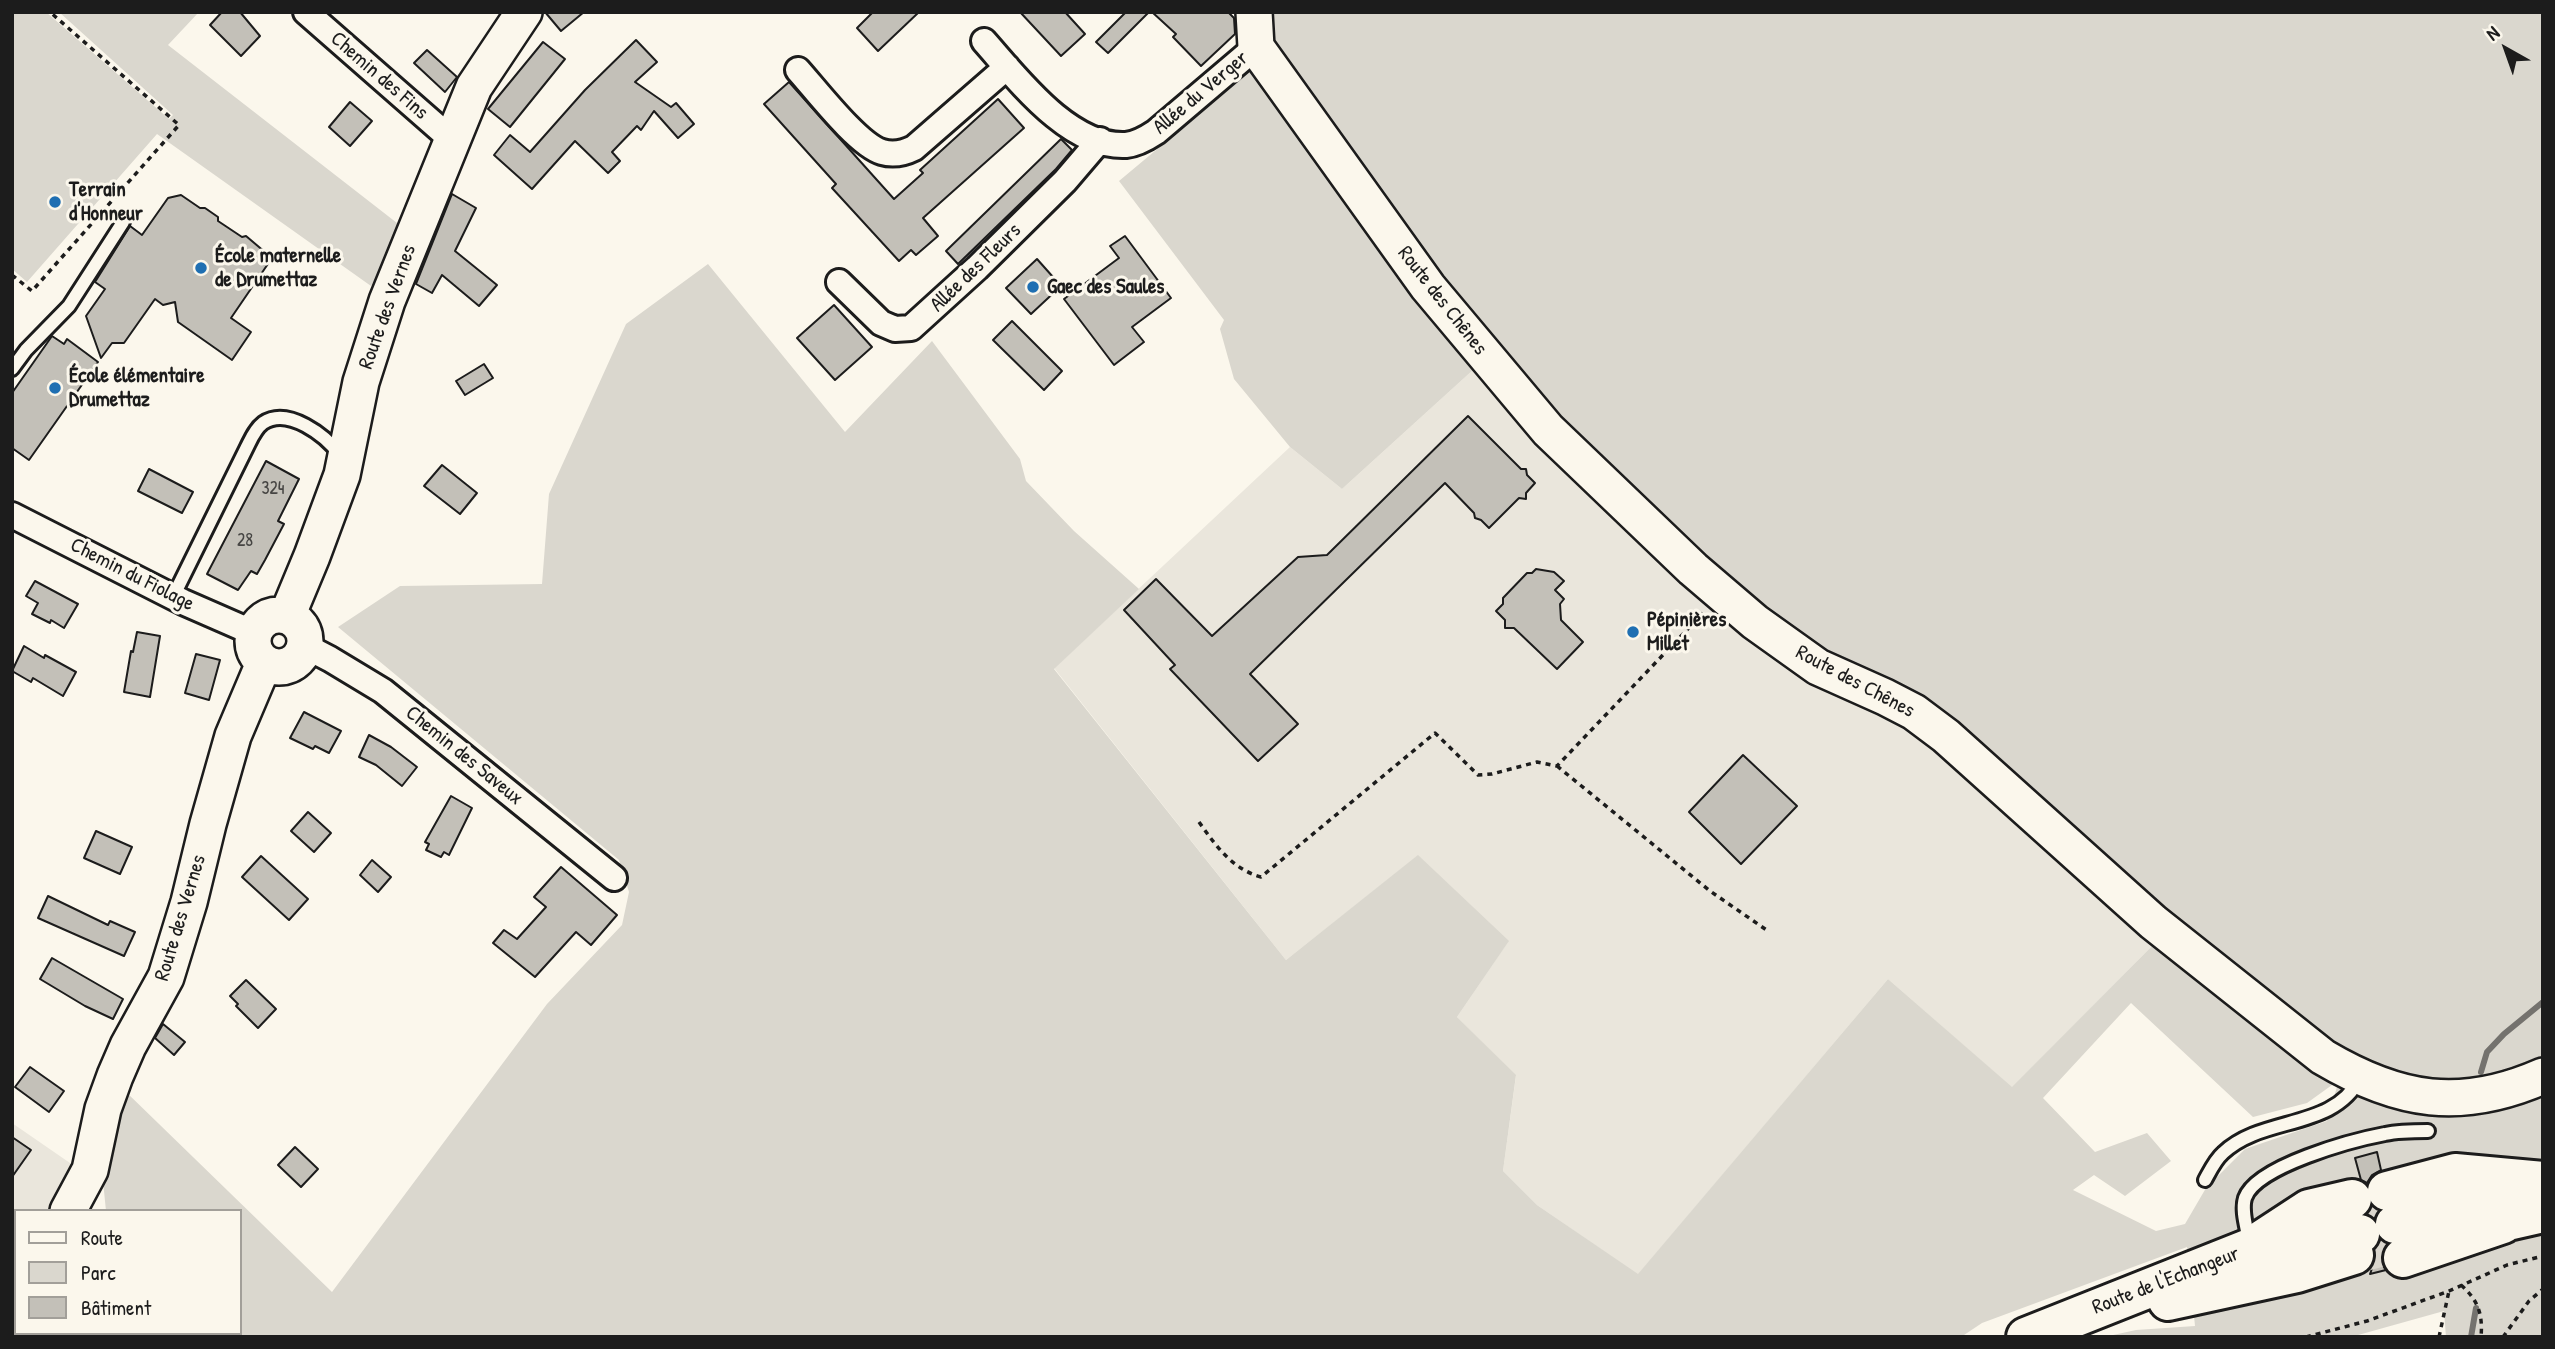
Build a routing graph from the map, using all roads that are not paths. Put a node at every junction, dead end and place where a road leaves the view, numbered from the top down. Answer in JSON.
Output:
{"nodes":[{"id":1,"x":306,"y":12,"type":"edge"},
{"id":2,"x":524,"y":12,"type":"edge"},
{"id":3,"x":1254,"y":12,"type":"edge"},
{"id":4,"x":984,"y":41,"type":"dead end"},
{"id":5,"x":1256,"y":47,"type":"junction"},
{"id":6,"x":1007,"y":67,"type":"junction"},
{"id":7,"x":798,"y":70,"type":"dead end"},
{"id":8,"x":452,"y":139,"type":"junction"},
{"id":9,"x":1100,"y":140,"type":"junction"},
{"id":10,"x":123,"y":222,"type":"dead end"},
{"id":11,"x":839,"y":282,"type":"dead end"},
{"id":12,"x":12,"y":369,"type":"edge"},
{"id":13,"x":343,"y":468,"type":"junction"},
{"id":14,"x":14,"y":521,"type":"edge"},
{"id":15,"x":173,"y":597,"type":"junction"},
{"id":16,"x":287,"y":616,"type":"junction"},
{"id":17,"x":305,"y":646,"type":"junction"},
{"id":18,"x":259,"y":648,"type":"junction"},
{"id":19,"x":614,"y":878,"type":"dead end"},
{"id":20,"x":2543,"y":1076,"type":"edge"},
{"id":21,"x":2360,"y":1078,"type":"junction"},
{"id":22,"x":2428,"y":1131,"type":"dead end"},
{"id":23,"x":90,"y":1170,"type":"junction"},
{"id":24,"x":2205,"y":1180,"type":"dead end"},
{"id":25,"x":2543,"y":1183,"type":"edge"},
{"id":26,"x":69,"y":1209,"type":"edge"},
{"id":27,"x":98,"y":1209,"type":"edge"},
{"id":28,"x":2528,"y":1217,"type":"edge"},
{"id":29,"x":2377,"y":1229,"type":"junction"},
{"id":30,"x":2261,"y":1268,"type":"junction"},
{"id":31,"x":2041,"y":1331,"type":"edge"}],
"edges":[{"from":1,"to":8,"type":"street","name":"Chemin des Fins"},
{"from":2,"to":8,"type":"street","name":"Route des Vernes"},
{"from":3,"to":5,"type":"street"},
{"from":4,"to":6,"type":"street","name":"Allée du Verger"},
{"from":5,"to":9,"type":"street","name":"Allée du Verger"},
{"from":5,"to":21,"type":"street","name":"Route des Chênes"},
{"from":6,"to":7,"type":"street"},
{"from":6,"to":9,"type":"street","name":"Allée du Verger"},
{"from":8,"to":13,"type":"street","name":"Route des Vernes"},
{"from":9,"to":11,"type":"street","name":"Allée des Fleurs"},
{"from":10,"to":12,"type":"lane"},
{"from":13,"to":15,"type":"lane"},
{"from":13,"to":16,"type":"street"},
{"from":14,"to":15,"type":"street","name":"Chemin du Fiolage"},
{"from":15,"to":18,"type":"street","name":"Chemin du Fiolage"},
{"from":16,"to":17,"type":"street"},
{"from":16,"to":18,"type":"street"},
{"from":17,"to":18,"type":"street"},
{"from":17,"to":19,"type":"street","name":"Chemin des Saveux"},
{"from":18,"to":23,"type":"street","name":"Route des Vernes"},
{"from":20,"to":21,"type":"street","name":"Route des Chênes"},
{"from":21,"to":24,"type":"lane"},
{"from":22,"to":30,"type":"lane"},
{"from":23,"to":26,"type":"street","name":"Route des Vernes"},
{"from":23,"to":27,"type":"street","name":"Route des Vernes"},
{"from":25,"to":29,"type":"main road"},
{"from":28,"to":29,"type":"main road"},
{"from":29,"to":30,"type":"main road","name":"Route de l'Echangeur"},
{"from":29,"to":30,"type":"main road"},
{"from":30,"to":31,"type":"main road","name":"Route de l'Echangeur"}]}
